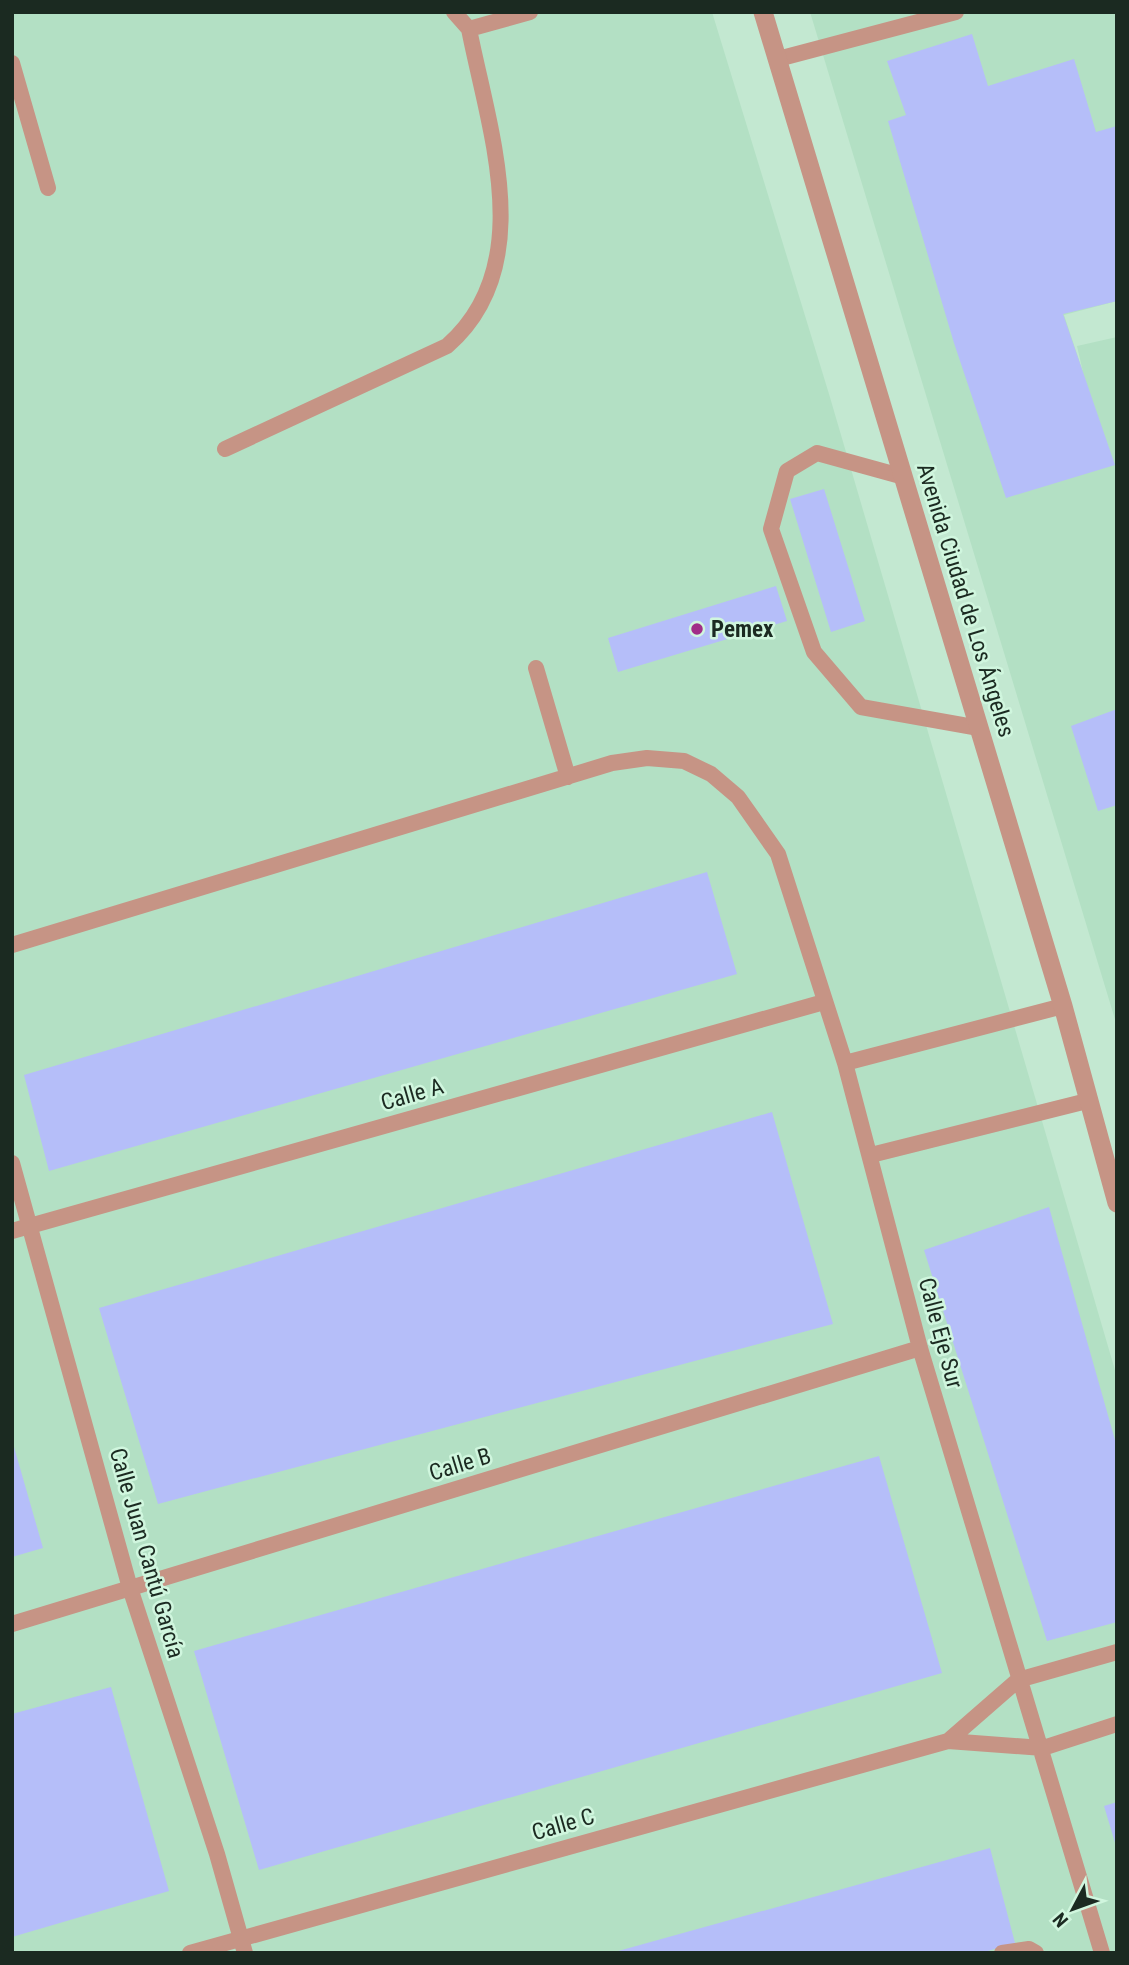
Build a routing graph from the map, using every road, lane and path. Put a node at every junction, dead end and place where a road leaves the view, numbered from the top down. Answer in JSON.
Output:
{"nodes":[{"id":1,"x":454,"y":12,"type":"edge"},
{"id":2,"x":530,"y":12,"type":"edge"},
{"id":3,"x":764,"y":12,"type":"edge"},
{"id":4,"x":956,"y":12,"type":"edge"},
{"id":5,"x":893,"y":20,"type":"edge"},
{"id":6,"x":468,"y":29,"type":"junction"},
{"id":7,"x":778,"y":59,"type":"junction"},
{"id":8,"x":12,"y":63,"type":"edge"},
{"id":9,"x":48,"y":188,"type":"dead end"},
{"id":10,"x":225,"y":449,"type":"dead end"},
{"id":11,"x":904,"y":478,"type":"junction"},
{"id":12,"x":536,"y":668,"type":"dead end"},
{"id":13,"x":979,"y":729,"type":"junction"},
{"id":14,"x":568,"y":777,"type":"junction"},
{"id":15,"x":12,"y":945,"type":"edge"},
{"id":16,"x":824,"y":1002,"type":"junction"},
{"id":17,"x":1063,"y":1006,"type":"junction"},
{"id":18,"x":845,"y":1063,"type":"junction"},
{"id":19,"x":1087,"y":1101,"type":"junction"},
{"id":20,"x":871,"y":1155,"type":"junction"},
{"id":21,"x":12,"y":1163,"type":"edge"},
{"id":22,"x":1117,"y":1203,"type":"edge"},
{"id":23,"x":32,"y":1225,"type":"junction"},
{"id":24,"x":12,"y":1231,"type":"edge"},
{"id":25,"x":920,"y":1348,"type":"junction"},
{"id":26,"x":130,"y":1588,"type":"junction"},
{"id":27,"x":12,"y":1623,"type":"edge"},
{"id":28,"x":1117,"y":1651,"type":"edge"},
{"id":29,"x":1018,"y":1680,"type":"junction"},
{"id":30,"x":1117,"y":1724,"type":"edge"},
{"id":31,"x":948,"y":1741,"type":"junction"},
{"id":32,"x":1043,"y":1748,"type":"junction"},
{"id":33,"x":243,"y":1945,"type":"edge"},
{"id":34,"x":1101,"y":1952,"type":"edge"},
{"id":35,"x":190,"y":1953,"type":"edge"},
{"id":36,"x":1002,"y":1953,"type":"edge"},
{"id":37,"x":1036,"y":1953,"type":"edge"}],
"edges":[{"from":1,"to":6,"type":"lane"},
{"from":2,"to":6,"type":"lane"},
{"from":3,"to":7,"type":"street","name":"Avenida Ciudad de Los Ángeles"},
{"from":4,"to":5,"type":"lane"},
{"from":5,"to":7,"type":"lane"},
{"from":6,"to":10,"type":"lane"},
{"from":7,"to":11,"type":"street","name":"Avenida Ciudad de Los Ángeles"},
{"from":8,"to":9,"type":"lane"},
{"from":11,"to":13,"type":"street","name":"Avenida Ciudad de Los Ángeles"},
{"from":11,"to":13,"type":"lane"},
{"from":12,"to":14,"type":"lane"},
{"from":13,"to":17,"type":"street","name":"Avenida Ciudad de Los Ángeles"},
{"from":14,"to":15,"type":"lane"},
{"from":14,"to":16,"type":"lane","name":"Calle Eje Sur"},
{"from":16,"to":18,"type":"lane","name":"Calle Eje Sur"},
{"from":16,"to":23,"type":"lane","name":"Calle A"},
{"from":17,"to":18,"type":"lane"},
{"from":17,"to":19,"type":"street","name":"Avenida Ciudad de Los Ángeles"},
{"from":18,"to":20,"type":"lane","name":"Calle Eje Sur"},
{"from":19,"to":20,"type":"lane"},
{"from":19,"to":22,"type":"street","name":"Avenida Ciudad de Los Ángeles"},
{"from":20,"to":25,"type":"lane","name":"Calle Eje Sur"},
{"from":21,"to":23,"type":"lane","name":"Calle Juan Cantú García"},
{"from":23,"to":24,"type":"lane","name":"Calle A"},
{"from":23,"to":26,"type":"lane","name":"Calle Juan Cantú García"},
{"from":25,"to":26,"type":"lane","name":"Calle B"},
{"from":25,"to":29,"type":"lane","name":"Calle Eje Sur"},
{"from":26,"to":27,"type":"lane","name":"Calle B"},
{"from":26,"to":33,"type":"lane","name":"Calle Juan Cantú García"},
{"from":28,"to":29,"type":"lane","name":"Calle C"},
{"from":29,"to":31,"type":"lane","name":"Calle C"},
{"from":29,"to":32,"type":"lane","name":"Calle Eje Sur"},
{"from":30,"to":32,"type":"lane","name":"Calle C"},
{"from":31,"to":32,"type":"lane","name":"Calle C"},
{"from":31,"to":33,"type":"lane","name":"Calle C"},
{"from":32,"to":34,"type":"lane","name":"Calle Eje Sur"},
{"from":33,"to":35,"type":"lane","name":"Calle C"},
{"from":36,"to":37,"type":"lane"}]}
